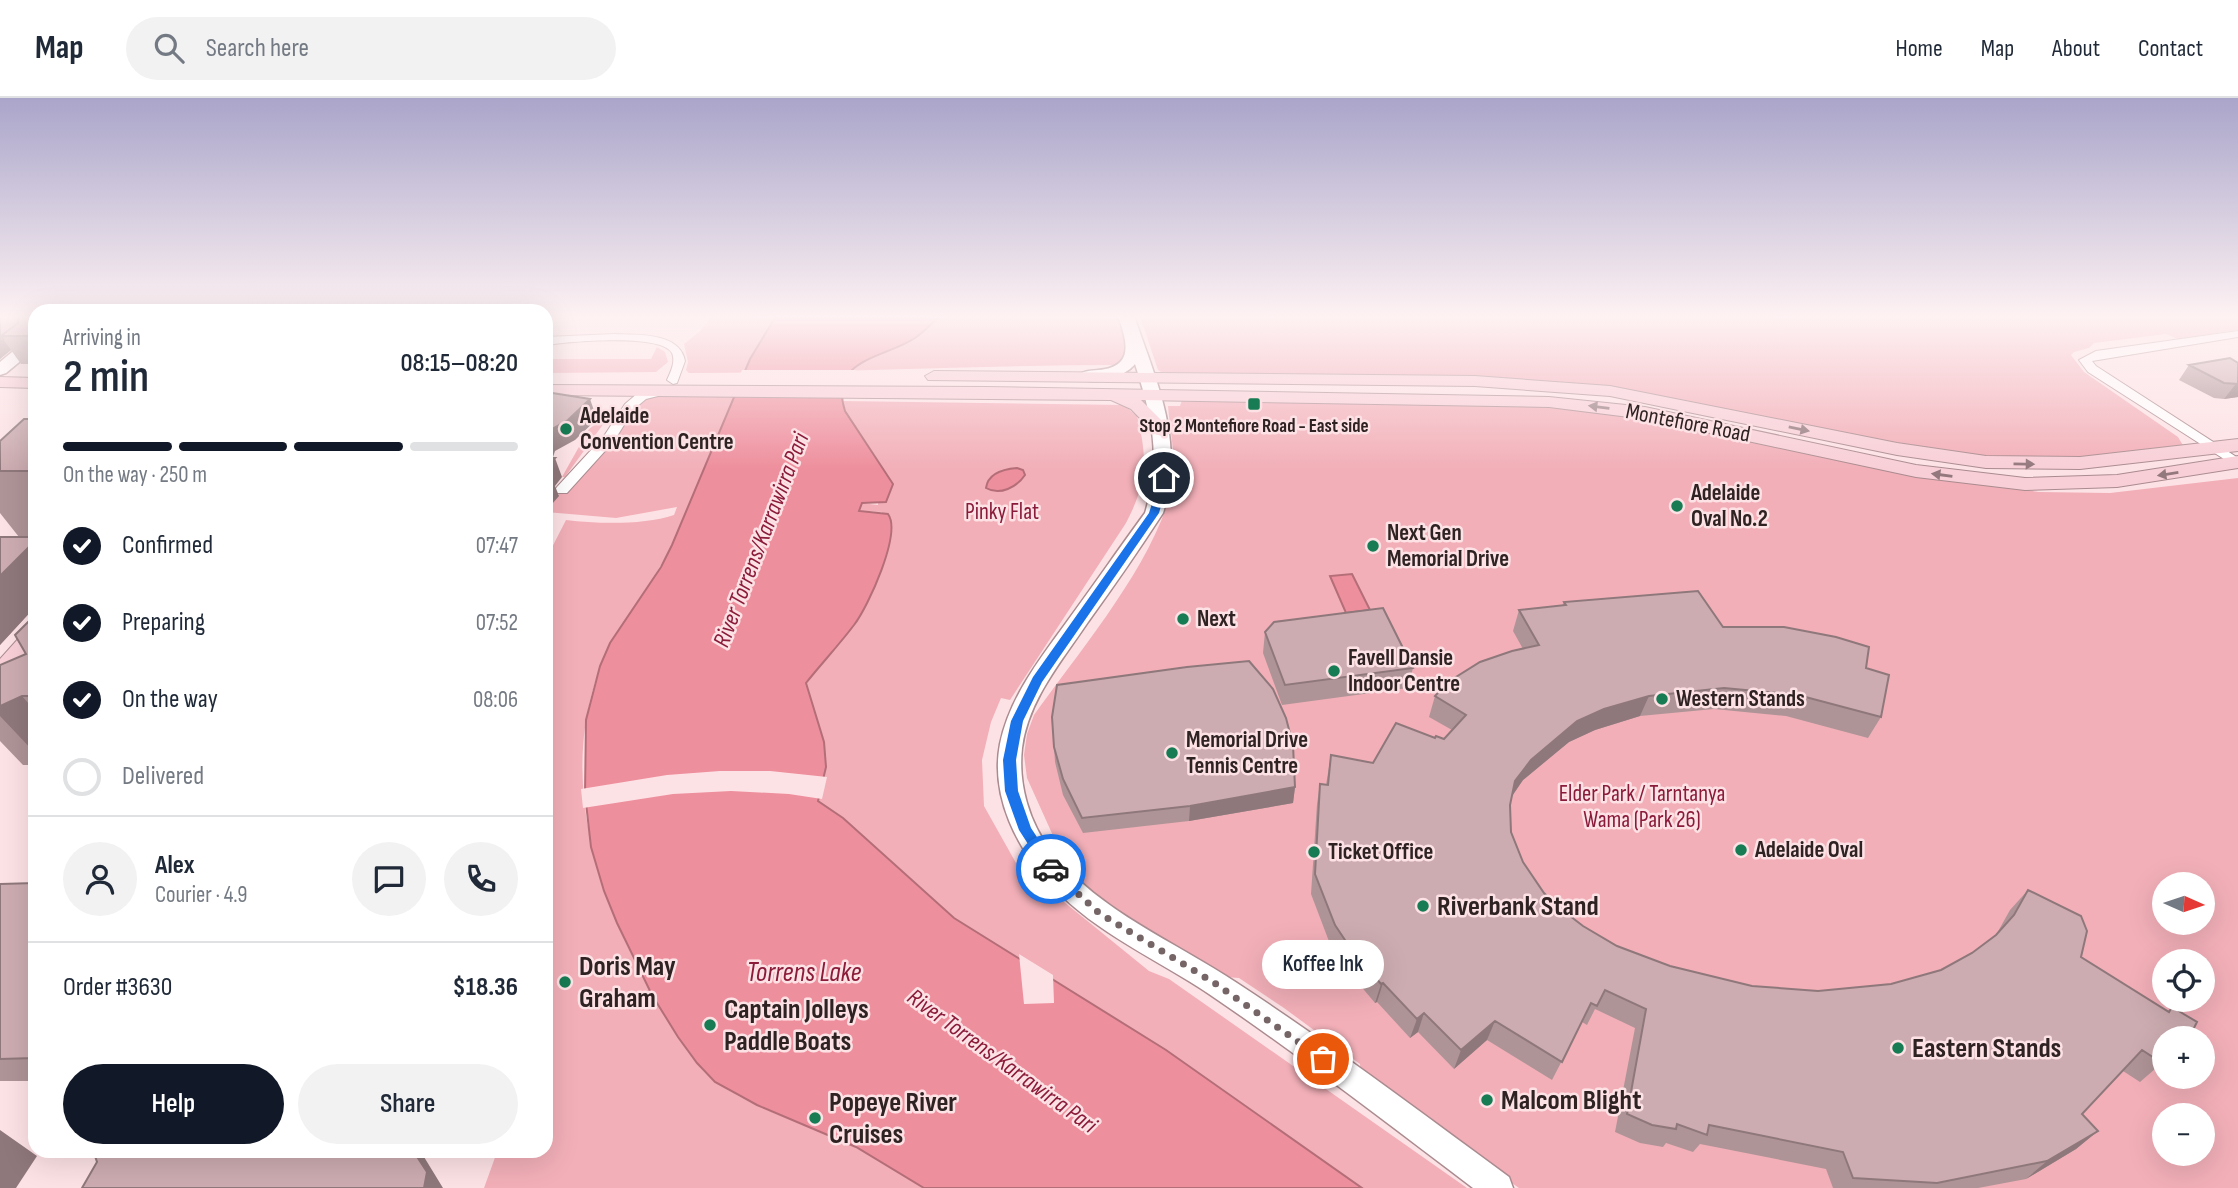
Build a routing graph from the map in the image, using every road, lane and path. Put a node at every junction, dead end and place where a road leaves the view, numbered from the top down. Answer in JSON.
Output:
{"nodes":[{"id":1,"x":14,"y":367,"type":"edge"},
{"id":2,"x":679,"y":367,"type":"edge"},
{"id":3,"x":1124,"y":367,"type":"edge"},
{"id":4,"x":1143,"y":367,"type":"edge"},
{"id":5,"x":2090,"y":367,"type":"edge"},
{"id":6,"x":1082,"y":377,"type":"junction"},
{"id":7,"x":28,"y":378,"type":"edge"},
{"id":8,"x":553,"y":380,"type":"edge"},
{"id":9,"x":673,"y":380,"type":"junction"},
{"id":10,"x":2,"y":382,"type":"edge"},
{"id":11,"x":28,"y":383,"type":"edge"},
{"id":12,"x":986,"y":384,"type":"junction"},
{"id":13,"x":708,"y":386,"type":"junction"},
{"id":14,"x":1150,"y":386,"type":"junction"},
{"id":15,"x":553,"y":390,"type":"edge"},
{"id":16,"x":616,"y":391,"type":"junction"},
{"id":17,"x":28,"y":392,"type":"edge"},
{"id":18,"x":657,"y":392,"type":"junction"},
{"id":19,"x":1094,"y":394,"type":"junction"},
{"id":20,"x":629,"y":407,"type":"junction"},
{"id":21,"x":1162,"y":430,"type":"junction"},
{"id":22,"x":1771,"y":431,"type":"junction"},
{"id":23,"x":2213,"y":447,"type":"junction"},
{"id":24,"x":2237,"y":458,"type":"edge"},
{"id":25,"x":562,"y":490,"type":"dead end"},
{"id":26,"x":28,"y":643,"type":"edge"},
{"id":27,"x":0,"y":674,"type":"edge"},
{"id":28,"x":1498,"y":1188,"type":"edge"}],
"edges":[{"from":1,"to":10,"type":"street"},
{"from":2,"to":9,"type":"street"},
{"from":3,"to":6,"type":"street"},
{"from":4,"to":14,"type":"street"},
{"from":5,"to":23,"type":"street"},
{"from":6,"to":12,"type":"main road","name":"Montefiore Road"},
{"from":6,"to":14,"type":"main road","name":"Montefiore Road"},
{"from":7,"to":10,"type":"main road"},
{"from":8,"to":9,"type":"main road","name":"Montefiore Road"},
{"from":9,"to":13,"type":"main road","name":"Montefiore Road"},
{"from":10,"to":11,"type":"main road"},
{"from":10,"to":17,"type":"main road"},
{"from":12,"to":13,"type":"main road","name":"Montefiore Road"},
{"from":12,"to":19,"type":"main road","name":"Montefiore Road"},
{"from":13,"to":18,"type":"main road","name":"Montefiore Road"},
{"from":14,"to":19,"type":"main road","name":"Montefiore Road"},
{"from":14,"to":21,"type":"street"},
{"from":14,"to":22,"type":"main road","name":"Montefiore Road"},
{"from":15,"to":16,"type":"main road","name":"Montefiore Road"},
{"from":16,"to":18,"type":"main road","name":"Montefiore Road"},
{"from":16,"to":20,"type":"street"},
{"from":18,"to":20,"type":"street"},
{"from":19,"to":21,"type":"main road"},
{"from":20,"to":25,"type":"street"},
{"from":21,"to":28,"type":"street"},
{"from":22,"to":23,"type":"main road","name":"Montefiore Road","one_way":true},
{"from":24,"to":22,"type":"main road","name":"Montefiore Road","one_way":true},
{"from":23,"to":24,"type":"main road","name":"Montefiore Road"},
{"from":26,"to":27,"type":"main road"}]}
